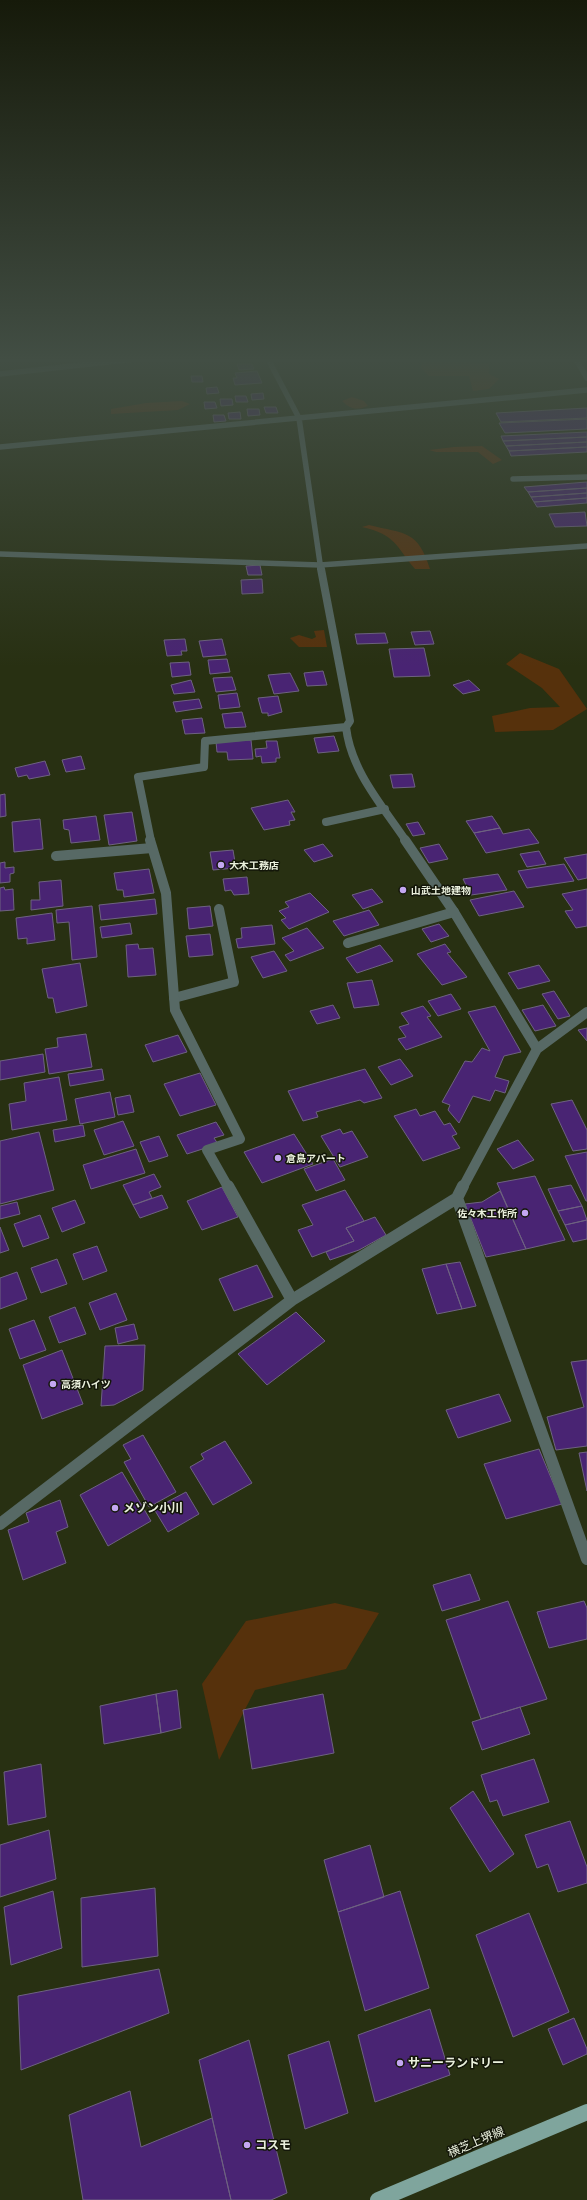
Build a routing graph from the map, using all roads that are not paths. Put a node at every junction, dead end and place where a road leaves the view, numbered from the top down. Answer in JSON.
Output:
{"nodes":[{"id":1,"x":305,"y":462,"type":"edge"},
{"id":2,"x":587,"y":477,"type":"edge"},
{"id":3,"x":513,"y":480,"type":"dead end"},
{"id":4,"x":587,"y":546,"type":"edge"},
{"id":5,"x":0,"y":554,"type":"edge"},
{"id":6,"x":320,"y":565,"type":"junction"},
{"id":7,"x":346,"y":727,"type":"junction"},
{"id":8,"x":385,"y":809,"type":"junction"},
{"id":9,"x":326,"y":822,"type":"dead end"},
{"id":10,"x":152,"y":848,"type":"junction"},
{"id":11,"x":56,"y":856,"type":"dead end"},
{"id":12,"x":219,"y":909,"type":"dead end"},
{"id":13,"x":454,"y":912,"type":"junction"},
{"id":14,"x":348,"y":943,"type":"dead end"},
{"id":15,"x":174,"y":998,"type":"junction"},
{"id":16,"x":587,"y":1012,"type":"edge"},
{"id":17,"x":537,"y":1049,"type":"junction"},
{"id":18,"x":457,"y":1198,"type":"junction"},
{"id":19,"x":292,"y":1300,"type":"junction"},
{"id":20,"x":0,"y":1524,"type":"edge"},
{"id":21,"x":587,"y":1560,"type":"edge"},
{"id":22,"x":587,"y":2112,"type":"edge"},
{"id":23,"x":378,"y":2200,"type":"edge"}],
"edges":[{"from":1,"to":6,"type":"street"},
{"from":2,"to":3,"type":"street"},
{"from":4,"to":6,"type":"street"},
{"from":5,"to":6,"type":"street"},
{"from":6,"to":7,"type":"street"},
{"from":7,"to":8,"type":"street"},
{"from":7,"to":10,"type":"street"},
{"from":8,"to":9,"type":"street"},
{"from":8,"to":13,"type":"street"},
{"from":10,"to":11,"type":"street"},
{"from":10,"to":15,"type":"street"},
{"from":12,"to":15,"type":"street"},
{"from":13,"to":14,"type":"street"},
{"from":13,"to":17,"type":"street"},
{"from":15,"to":19,"type":"street"},
{"from":16,"to":17,"type":"street"},
{"from":17,"to":18,"type":"street"},
{"from":18,"to":19,"type":"street"},
{"from":18,"to":21,"type":"street"},
{"from":19,"to":20,"type":"street"},
{"from":22,"to":23,"type":"main road","name":"横芝上堺線"}]}
